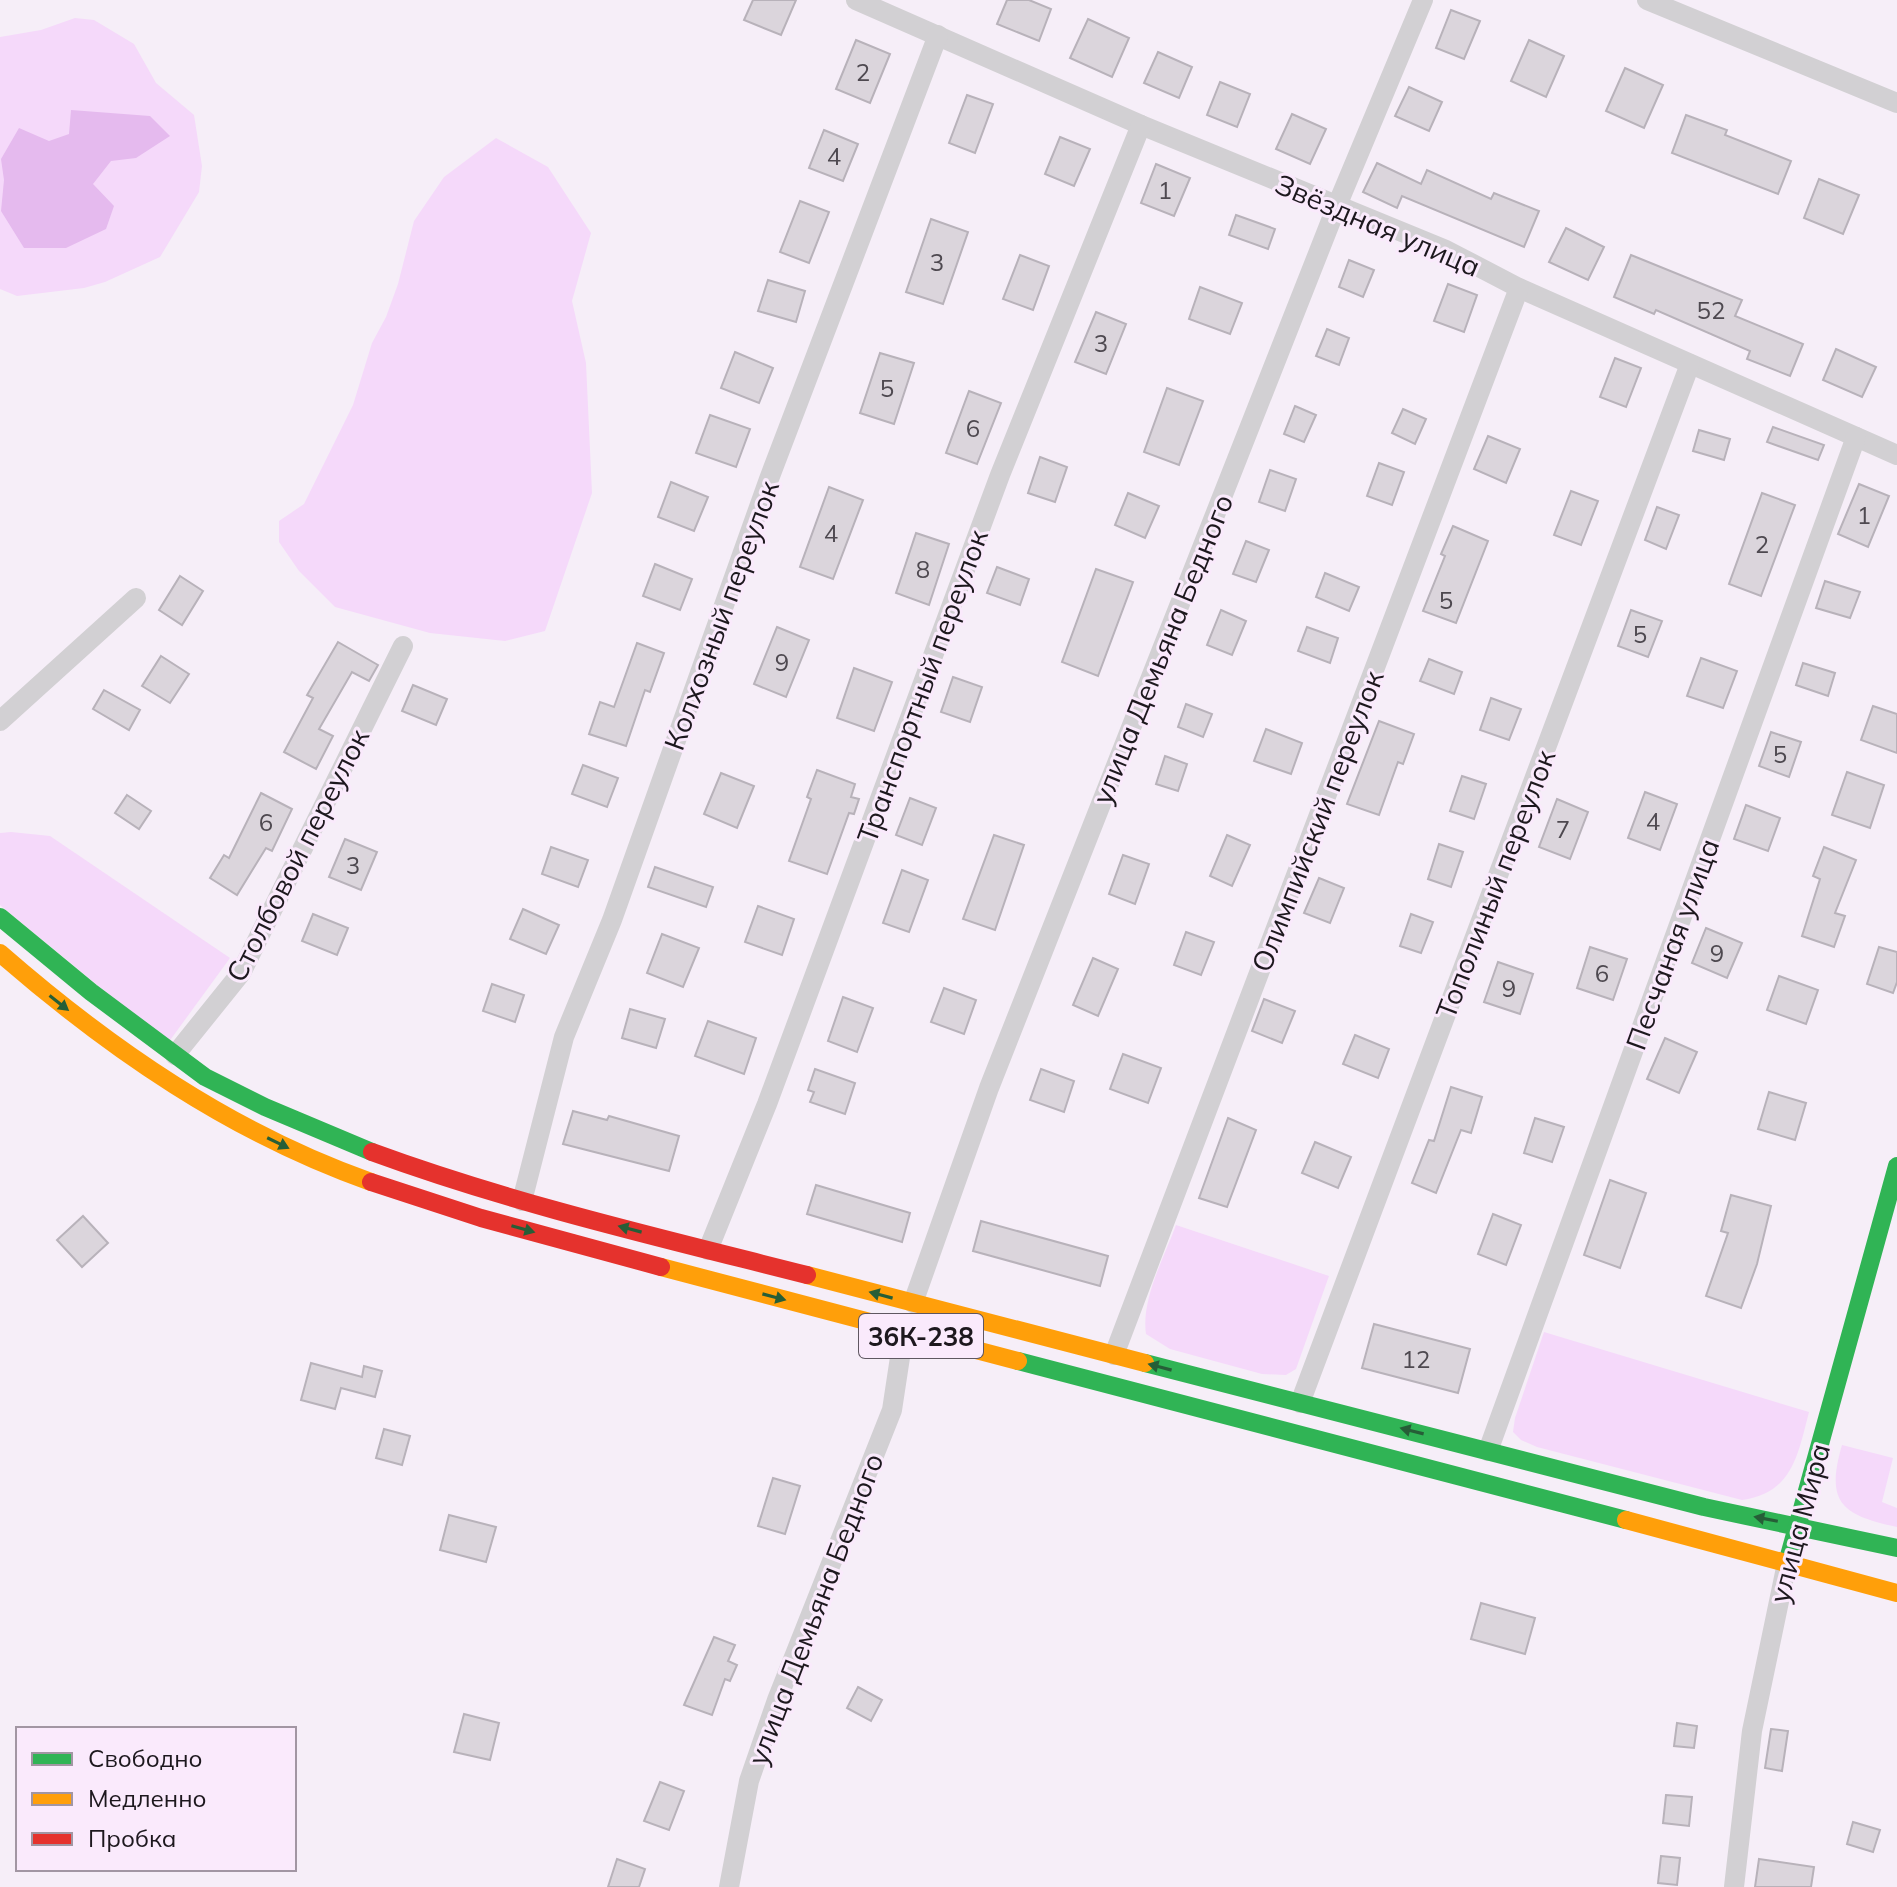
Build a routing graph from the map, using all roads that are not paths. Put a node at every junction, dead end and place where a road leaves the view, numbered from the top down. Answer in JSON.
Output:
{"nodes":[{"id":1,"x":856,"y":0,"type":"edge"},
{"id":2,"x":1423,"y":0,"type":"edge"},
{"id":3,"x":1647,"y":0,"type":"edge"},
{"id":4,"x":938,"y":35,"type":"junction"},
{"id":5,"x":1897,"y":103,"type":"edge"},
{"id":6,"x":1141,"y":125,"type":"junction"},
{"id":7,"x":1336,"y":208,"type":"junction"},
{"id":8,"x":1519,"y":288,"type":"junction"},
{"id":9,"x":1690,"y":364,"type":"junction"},
{"id":10,"x":1856,"y":437,"type":"junction"},
{"id":11,"x":1897,"y":455,"type":"edge"},
{"id":12,"x":136,"y":598,"type":"dead end"},
{"id":13,"x":403,"y":646,"type":"dead end"},
{"id":14,"x":0,"y":721,"type":"edge"},
{"id":15,"x":0,"y":917,"type":"edge"},
{"id":16,"x":0,"y":953,"type":"edge"},
{"id":17,"x":175,"y":1055,"type":"junction"},
{"id":18,"x":1897,"y":1166,"type":"edge"},
{"id":19,"x":522,"y":1201,"type":"junction"},
{"id":20,"x":708,"y":1250,"type":"junction"},
{"id":21,"x":913,"y":1303,"type":"junction"},
{"id":22,"x":904,"y":1331,"type":"junction"},
{"id":23,"x":1114,"y":1355,"type":"junction"},
{"id":24,"x":1300,"y":1403,"type":"junction"},
{"id":25,"x":1488,"y":1451,"type":"junction"},
{"id":26,"x":1798,"y":1525,"type":"junction"},
{"id":27,"x":1897,"y":1548,"type":"edge"},
{"id":28,"x":1787,"y":1563,"type":"junction"},
{"id":29,"x":1897,"y":1593,"type":"edge"},
{"id":30,"x":729,"y":1887,"type":"edge"},
{"id":31,"x":1734,"y":1887,"type":"edge"}],
"edges":[{"from":1,"to":4,"type":"street","name":"Звёздная улица"},
{"from":2,"to":7,"type":"street","name":"улица Демьяна Бедного"},
{"from":3,"to":5,"type":"street"},
{"from":4,"to":6,"type":"street","name":"Звёздная улица"},
{"from":4,"to":19,"type":"street","name":"Колхозный переулок"},
{"from":6,"to":7,"type":"street","name":"Звёздная улица"},
{"from":6,"to":20,"type":"street","name":"Транспортный переулок"},
{"from":7,"to":8,"type":"street","name":"Звёздная улица"},
{"from":7,"to":21,"type":"street","name":"улица Демьяна Бедного"},
{"from":8,"to":9,"type":"street","name":"Звёздная улица"},
{"from":8,"to":23,"type":"street","name":"Олимпийский переулок"},
{"from":9,"to":10,"type":"street","name":"Звёздная улица"},
{"from":9,"to":24,"type":"street","name":"Тополиный переулок"},
{"from":10,"to":11,"type":"street","name":"Звёздная улица"},
{"from":10,"to":25,"type":"street","name":"Песчаная улица"},
{"from":12,"to":14,"type":"street"},
{"from":13,"to":17,"type":"street","name":"Столбовой переулок"},
{"from":15,"to":17,"type":"main road"},
{"from":16,"to":22,"type":"main road","number":"36К-238","one_way":true},
{"from":17,"to":19,"type":"main road"},
{"from":18,"to":26,"type":"main road","name":"улица Мира"},
{"from":20,"to":19,"type":"main road","one_way":true},
{"from":21,"to":20,"type":"main road","one_way":true},
{"from":21,"to":23,"type":"main road"},
{"from":22,"to":28,"type":"main road","number":"36К-238"},
{"from":22,"to":30,"type":"street","name":"улица Демьяна Бедного"},
{"from":24,"to":23,"type":"main road","one_way":true},
{"from":25,"to":24,"type":"main road","one_way":true},
{"from":26,"to":25,"type":"main road","one_way":true},
{"from":26,"to":27,"type":"main road"},
{"from":26,"to":28,"type":"main road","name":"улица Мира"},
{"from":28,"to":29,"type":"main road","number":"36К-238"},
{"from":28,"to":31,"type":"street","name":"улица Мира"}]}
